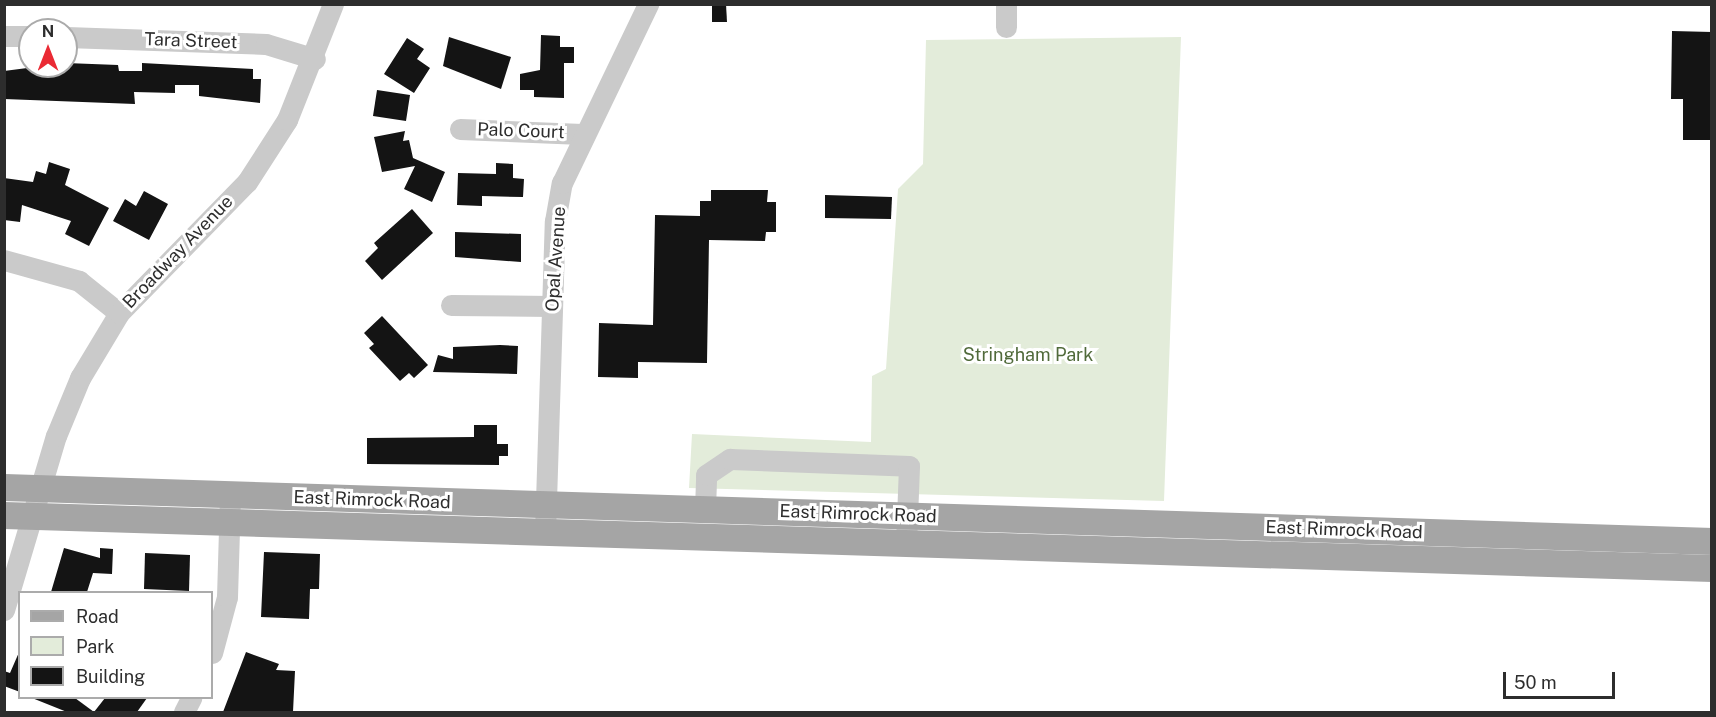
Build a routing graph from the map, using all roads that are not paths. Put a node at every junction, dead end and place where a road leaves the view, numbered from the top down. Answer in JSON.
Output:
{"nodes":[{"id":1,"x":333,"y":4,"type":"edge"},
{"id":2,"x":648,"y":4,"type":"edge"},
{"id":3,"x":1006,"y":4,"type":"edge"},
{"id":4,"x":1006,"y":27,"type":"dead end"},
{"id":5,"x":78,"y":37,"type":"edge"},
{"id":6,"x":315,"y":59,"type":"junction"},
{"id":7,"x":460,"y":129,"type":"dead end"},
{"id":8,"x":582,"y":134,"type":"junction"},
{"id":9,"x":4,"y":260,"type":"edge"},
{"id":10,"x":451,"y":305,"type":"dead end"},
{"id":11,"x":552,"y":306,"type":"junction"},
{"id":12,"x":119,"y":313,"type":"junction"},
{"id":13,"x":4,"y":488,"type":"edge"},
{"id":14,"x":43,"y":489,"type":"junction"},
{"id":15,"x":230,"y":496,"type":"junction"},
{"id":16,"x":546,"y":505,"type":"junction"},
{"id":17,"x":705,"y":509,"type":"junction"},
{"id":18,"x":4,"y":515,"type":"edge"},
{"id":19,"x":36,"y":516,"type":"junction"},
{"id":20,"x":907,"y":516,"type":"junction"},
{"id":21,"x":229,"y":523,"type":"junction"},
{"id":22,"x":545,"y":533,"type":"junction"},
{"id":23,"x":1712,"y":541,"type":"edge"},
{"id":24,"x":906,"y":544,"type":"junction"},
{"id":25,"x":1712,"y":567,"type":"edge"},
{"id":26,"x":4,"y":610,"type":"edge"},
{"id":27,"x":213,"y":649,"type":"edge"}],
"edges":[{"from":1,"to":6,"type":"street","name":"Broadway Avenue"},
{"from":2,"to":8,"type":"street","name":"Opal Avenue"},
{"from":3,"to":4,"type":"street"},
{"from":5,"to":6,"type":"street","name":"Tara Street"},
{"from":6,"to":12,"type":"street","name":"Broadway Avenue"},
{"from":7,"to":8,"type":"street","name":"Palo Court"},
{"from":8,"to":11,"type":"street","name":"Opal Avenue"},
{"from":9,"to":12,"type":"street"},
{"from":10,"to":11,"type":"street"},
{"from":11,"to":16,"type":"street","name":"Opal Avenue"},
{"from":12,"to":14,"type":"street","name":"Broadway Avenue"},
{"from":13,"to":14,"type":"main road","name":"East Rimrock Road"},
{"from":14,"to":15,"type":"main road","name":"East Rimrock Road"},
{"from":14,"to":19,"type":"street","name":"Broadway Avenue"},
{"from":15,"to":16,"type":"main road","name":"East Rimrock Road"},
{"from":15,"to":21,"type":"street"},
{"from":16,"to":17,"type":"main road","name":"East Rimrock Road"},
{"from":16,"to":22,"type":"street","name":"Opal Avenue"},
{"from":17,"to":20,"type":"main road","name":"East Rimrock Road"},
{"from":17,"to":20,"type":"street"},
{"from":18,"to":19,"type":"main road","name":"East Rimrock Road"},
{"from":19,"to":21,"type":"main road","name":"East Rimrock Road"},
{"from":19,"to":26,"type":"street","name":"Broadway Avenue"},
{"from":20,"to":23,"type":"main road","name":"East Rimrock Road"},
{"from":20,"to":24,"type":"street"},
{"from":21,"to":22,"type":"main road","name":"East Rimrock Road"},
{"from":21,"to":27,"type":"street"},
{"from":22,"to":24,"type":"main road","name":"East Rimrock Road"},
{"from":24,"to":25,"type":"main road","name":"East Rimrock Road"}]}
